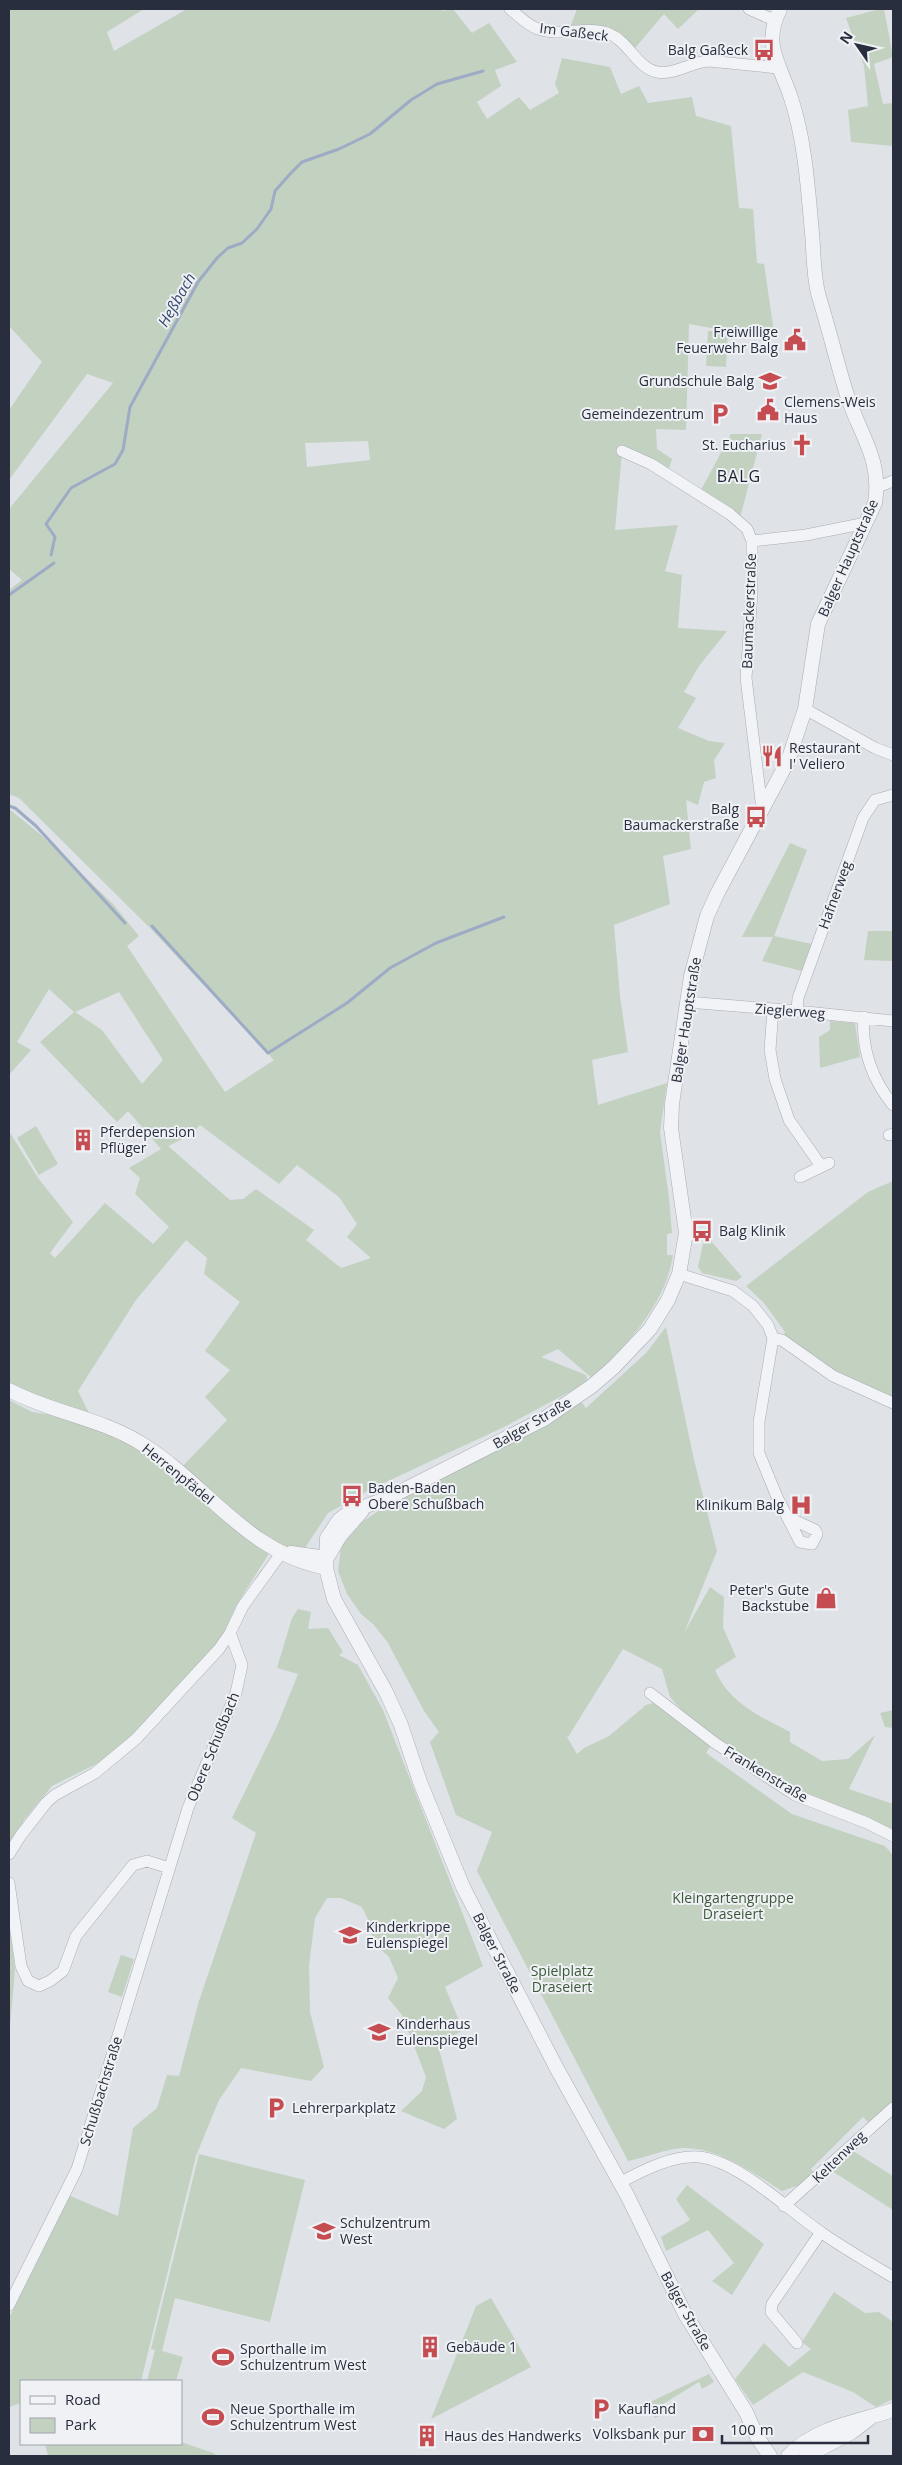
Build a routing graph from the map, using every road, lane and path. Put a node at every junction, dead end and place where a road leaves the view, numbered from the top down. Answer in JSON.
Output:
{"nodes":[{"id":1,"x":510,"y":9,"type":"edge"},
{"id":2,"x":750,"y":9,"type":"edge"},
{"id":3,"x":777,"y":15,"type":"edge"},
{"id":4,"x":778,"y":68,"type":"junction"},
{"id":5,"x":622,"y":452,"type":"dead end"},
{"id":6,"x":893,"y":482,"type":"edge"},
{"id":7,"x":878,"y":487,"type":"junction"},
{"id":8,"x":866,"y":523,"type":"junction"},
{"id":9,"x":752,"y":541,"type":"junction"},
{"id":10,"x":805,"y":709,"type":"junction"},
{"id":11,"x":893,"y":755,"type":"edge"},
{"id":12,"x":893,"y":795,"type":"edge"},
{"id":13,"x":762,"y":810,"type":"junction"},
{"id":14,"x":687,"y":1002,"type":"junction"},
{"id":15,"x":772,"y":1009,"type":"junction"},
{"id":16,"x":797,"y":1011,"type":"junction"},
{"id":17,"x":864,"y":1017,"type":"junction"},
{"id":18,"x":893,"y":1021,"type":"edge"},
{"id":19,"x":893,"y":1105,"type":"edge"},
{"id":20,"x":800,"y":1178,"type":"dead end"},
{"id":21,"x":679,"y":1274,"type":"junction"},
{"id":22,"x":773,"y":1338,"type":"junction"},
{"id":23,"x":9,"y":1390,"type":"edge"},
{"id":24,"x":893,"y":1402,"type":"edge"},
{"id":25,"x":787,"y":1517,"type":"dead end"},
{"id":26,"x":282,"y":1552,"type":"junction"},
{"id":27,"x":327,"y":1563,"type":"junction"},
{"id":28,"x":230,"y":1633,"type":"junction"},
{"id":29,"x":650,"y":1693,"type":"dead end"},
{"id":30,"x":893,"y":1836,"type":"edge"},
{"id":31,"x":9,"y":1854,"type":"edge"},
{"id":32,"x":170,"y":1864,"type":"junction"},
{"id":33,"x":9,"y":1883,"type":"edge"},
{"id":34,"x":893,"y":2108,"type":"edge"},
{"id":35,"x":619,"y":2183,"type":"junction"},
{"id":36,"x":784,"y":2206,"type":"junction"},
{"id":37,"x":821,"y":2232,"type":"junction"},
{"id":38,"x":893,"y":2277,"type":"edge"},
{"id":39,"x":9,"y":2305,"type":"edge"},
{"id":40,"x":798,"y":2343,"type":"dead end"},
{"id":41,"x":893,"y":2410,"type":"edge"},
{"id":42,"x":746,"y":2412,"type":"junction"},
{"id":43,"x":871,"y":2417,"type":"junction"},
{"id":44,"x":770,"y":2456,"type":"edge"},
{"id":45,"x":776,"y":2456,"type":"edge"},
{"id":46,"x":788,"y":2456,"type":"edge"},
{"id":47,"x":806,"y":2456,"type":"edge"}],
"edges":[{"from":1,"to":4,"type":"street","name":"Im Gaßeck"},
{"from":2,"to":3,"type":"street"},
{"from":3,"to":4,"type":"street","name":"Balger Hauptstraße"},
{"from":4,"to":7,"type":"street","name":"Balger Hauptstraße"},
{"from":5,"to":9,"type":"street","name":"Baumackerstraße"},
{"from":6,"to":7,"type":"street"},
{"from":7,"to":8,"type":"street","name":"Balger Hauptstraße"},
{"from":8,"to":9,"type":"street"},
{"from":8,"to":10,"type":"street","name":"Balger Hauptstraße"},
{"from":9,"to":13,"type":"street","name":"Baumackerstraße"},
{"from":10,"to":11,"type":"street"},
{"from":10,"to":13,"type":"street","name":"Balger Hauptstraße"},
{"from":12,"to":16,"type":"street","name":"Hafnerweg"},
{"from":13,"to":14,"type":"street","name":"Balger Hauptstraße"},
{"from":14,"to":15,"type":"street","name":"Zieglerweg"},
{"from":14,"to":21,"type":"street","name":"Balger Hauptstraße"},
{"from":15,"to":16,"type":"street","name":"Zieglerweg"},
{"from":15,"to":20,"type":"street"},
{"from":16,"to":17,"type":"street","name":"Zieglerweg"},
{"from":17,"to":18,"type":"street","name":"Zieglerweg"},
{"from":17,"to":19,"type":"street"},
{"from":21,"to":22,"type":"street"},
{"from":21,"to":27,"type":"street","name":"Balger Straße"},
{"from":22,"to":24,"type":"street"},
{"from":22,"to":25,"type":"street"},
{"from":23,"to":26,"type":"street","name":"Herrenpfädel"},
{"from":26,"to":27,"type":"street","name":"Herrenpfädel"},
{"from":26,"to":28,"type":"street"},
{"from":27,"to":35,"type":"street","name":"Balger Straße"},
{"from":28,"to":31,"type":"street"},
{"from":28,"to":32,"type":"street","name":"Obere Schußbach"},
{"from":29,"to":30,"type":"street","name":"Frankenstraße"},
{"from":32,"to":33,"type":"street"},
{"from":32,"to":39,"type":"street","name":"Schußbachstraße"},
{"from":34,"to":36,"type":"street","name":"Keltenweg"},
{"from":35,"to":36,"type":"street"},
{"from":35,"to":42,"type":"street","name":"Balger Straße"},
{"from":36,"to":37,"type":"street"},
{"from":37,"to":38,"type":"street"},
{"from":37,"to":40,"type":"street"},
{"from":41,"to":43,"type":"street"},
{"from":42,"to":44,"type":"street","name":"Balger Straße"},
{"from":42,"to":45,"type":"street","name":"Balger Straße"},
{"from":43,"to":46,"type":"street"},
{"from":43,"to":47,"type":"street"}]}
